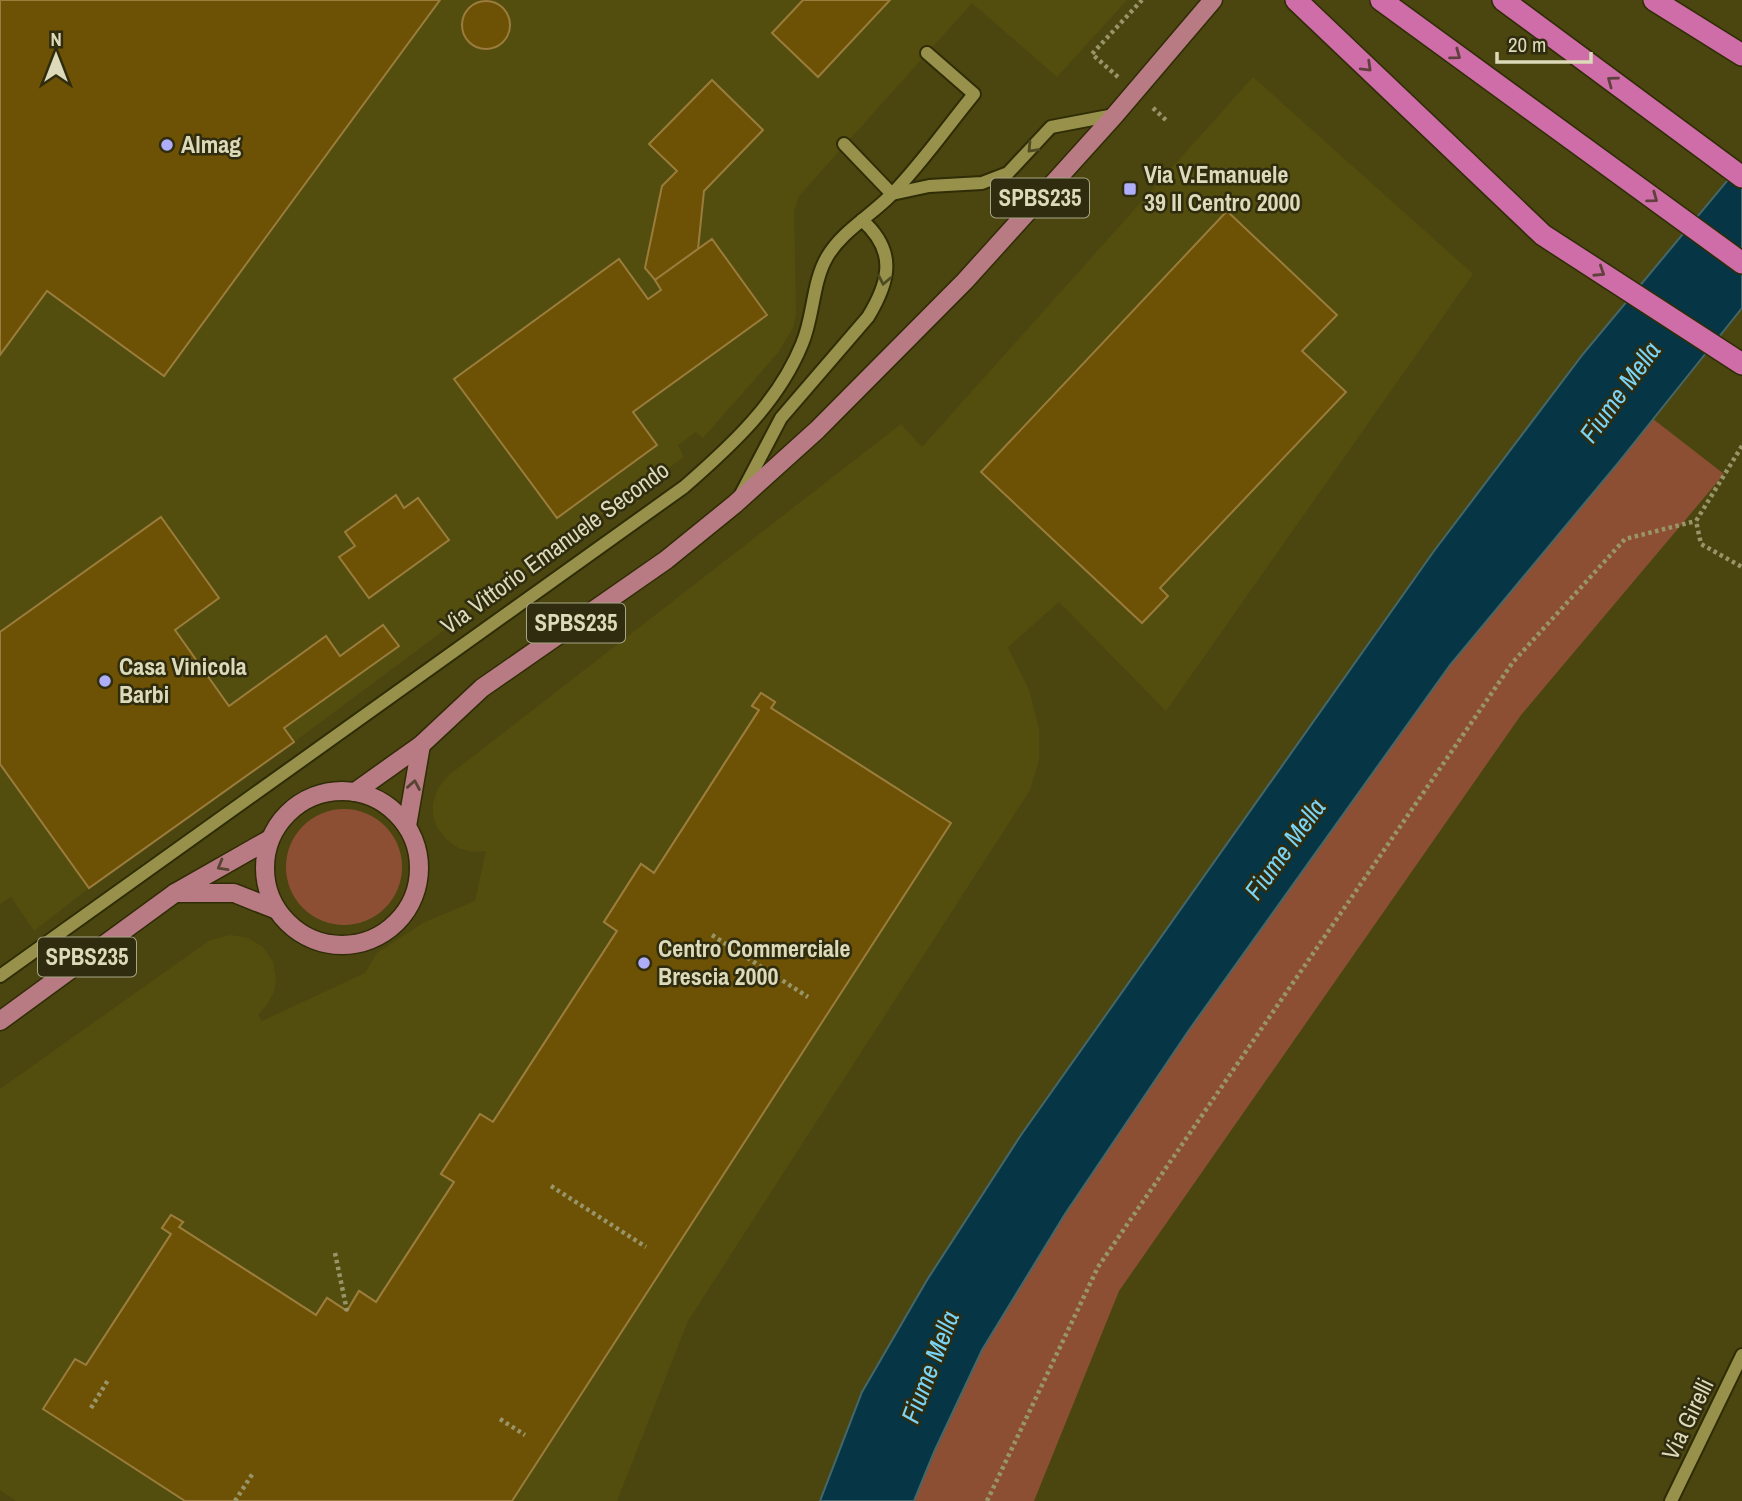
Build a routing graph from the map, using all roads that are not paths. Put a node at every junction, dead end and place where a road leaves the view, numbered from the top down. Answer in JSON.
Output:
{"nodes":[{"id":1,"x":1213,"y":0,"type":"edge"},
{"id":2,"x":1296,"y":0,"type":"edge"},
{"id":3,"x":1381,"y":0,"type":"edge"},
{"id":4,"x":1503,"y":0,"type":"edge"},
{"id":5,"x":1654,"y":0,"type":"edge"},
{"id":6,"x":927,"y":53,"type":"dead end"},
{"id":7,"x":1742,"y":55,"type":"edge"},
{"id":8,"x":1115,"y":115,"type":"junction"},
{"id":9,"x":844,"y":144,"type":"dead end"},
{"id":10,"x":1742,"y":177,"type":"edge"},
{"id":11,"x":892,"y":194,"type":"junction"},
{"id":12,"x":862,"y":220,"type":"junction"},
{"id":13,"x":1742,"y":263,"type":"edge"},
{"id":14,"x":1742,"y":364,"type":"edge"},
{"id":15,"x":735,"y":504,"type":"junction"},
{"id":16,"x":421,"y":745,"type":"junction"},
{"id":17,"x":355,"y":792,"type":"junction"},
{"id":18,"x":407,"y":826,"type":"junction"},
{"id":19,"x":270,"y":839,"type":"junction"},
{"id":20,"x":175,"y":894,"type":"junction"},
{"id":21,"x":276,"y":910,"type":"junction"},
{"id":22,"x":0,"y":976,"type":"edge"},
{"id":23,"x":0,"y":1021,"type":"edge"},
{"id":24,"x":1742,"y":1355,"type":"edge"},
{"id":25,"x":1671,"y":1501,"type":"edge"}],
"edges":[{"from":1,"to":8,"type":"main road","number":"SPBS235"},
{"from":2,"to":14,"type":"highway","one_way":true},
{"from":3,"to":13,"type":"highway","one_way":true},
{"from":10,"to":4,"type":"highway","one_way":true},
{"from":5,"to":7,"type":"highway"},
{"from":6,"to":11,"type":"street","name":"Via Vittorio Emanuele Secondo"},
{"from":8,"to":11,"type":"street","one_way":true},
{"from":8,"to":15,"type":"main road","number":"SPBS235"},
{"from":9,"to":11,"type":"street"},
{"from":11,"to":12,"type":"street","name":"Via Vittorio Emanuele Secondo"},
{"from":12,"to":15,"type":"street","one_way":true},
{"from":12,"to":22,"type":"street","name":"Via Vittorio Emanuele Secondo"},
{"from":15,"to":16,"type":"main road","number":"SPBS235"},
{"from":16,"to":17,"type":"main road","number":"SPBS235"},
{"from":18,"to":16,"type":"main road","number":"SPBS235","one_way":true},
{"from":17,"to":18,"type":"main road","number":"SPBS235"},
{"from":17,"to":19,"type":"main road","number":"SPBS235"},
{"from":18,"to":21,"type":"main road","number":"SPBS235"},
{"from":19,"to":20,"type":"main road","number":"SPBS235","one_way":true},
{"from":19,"to":21,"type":"main road","number":"SPBS235"},
{"from":20,"to":21,"type":"main road","number":"SPBS235"},
{"from":20,"to":23,"type":"main road","number":"SPBS235"},
{"from":24,"to":25,"type":"street","name":"Via Girelli"}]}
